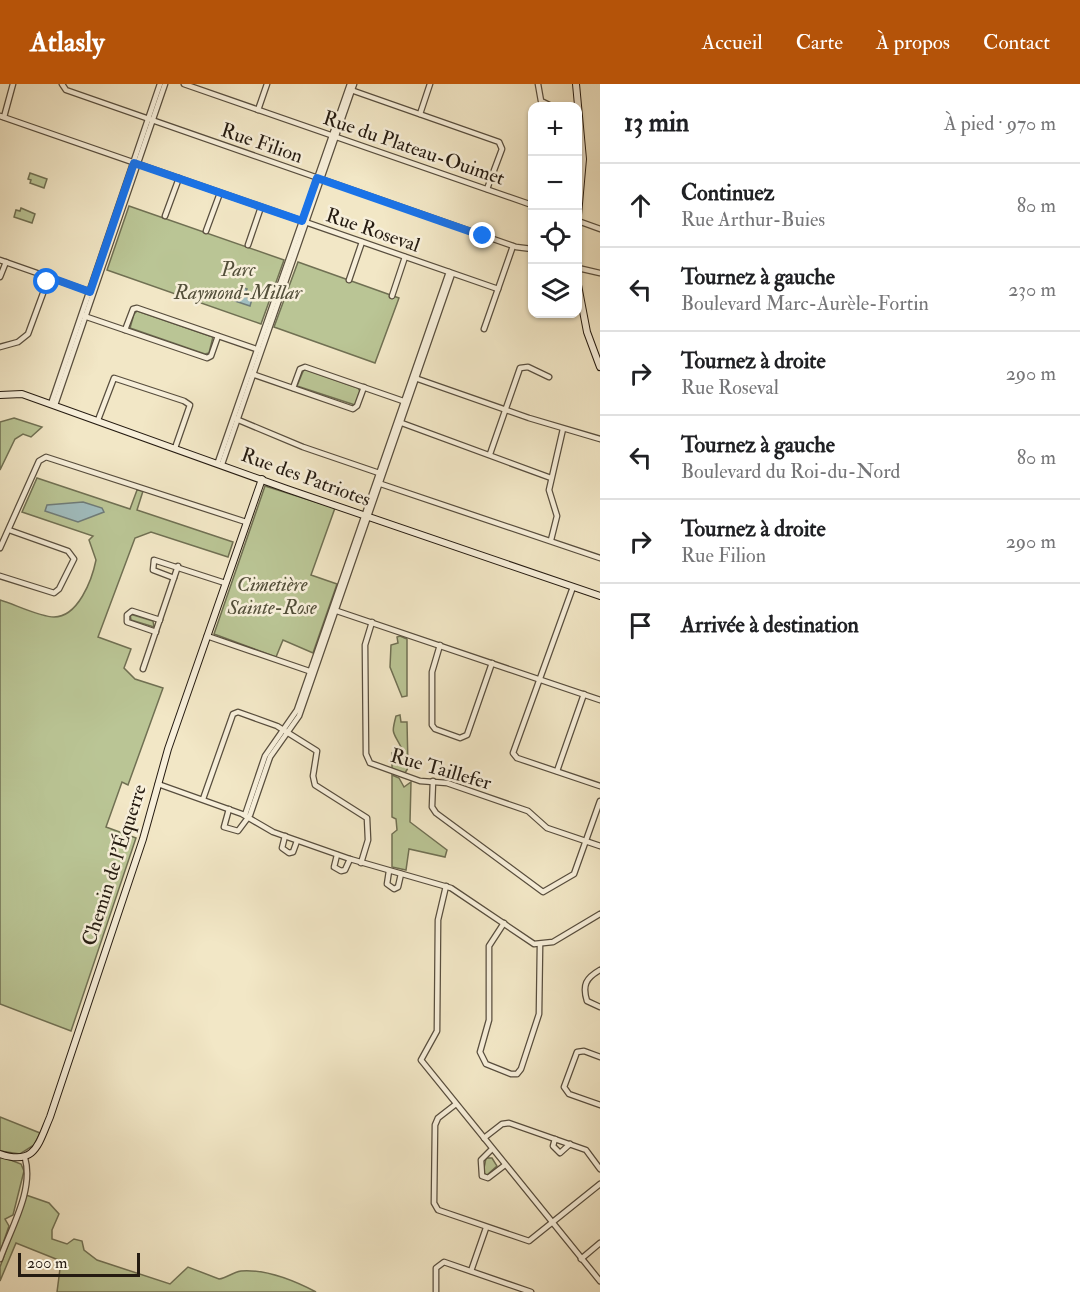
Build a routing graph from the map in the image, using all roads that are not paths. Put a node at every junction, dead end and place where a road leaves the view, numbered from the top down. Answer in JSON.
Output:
{"nodes":[{"id":1,"x":13,"y":84,"type":"edge"},
{"id":2,"x":62,"y":84,"type":"edge"},
{"id":3,"x":160,"y":84,"type":"edge"},
{"id":4,"x":165,"y":84,"type":"edge"},
{"id":5,"x":184,"y":84,"type":"edge"},
{"id":6,"x":211,"y":84,"type":"edge"},
{"id":7,"x":267,"y":84,"type":"edge"},
{"id":8,"x":430,"y":84,"type":"edge"},
{"id":9,"x":538,"y":84,"type":"edge"},
{"id":10,"x":576,"y":84,"type":"edge"},
{"id":11,"x":351,"y":87,"type":"edge"},
{"id":12,"x":208,"y":92,"type":"junction"},
{"id":13,"x":542,"y":102,"type":"edge"},
{"id":14,"x":578,"y":102,"type":"edge"},
{"id":15,"x":258,"y":110,"type":"junction"},
{"id":16,"x":420,"y":114,"type":"junction"},
{"id":17,"x":2,"y":117,"type":"edge"},
{"id":18,"x":151,"y":120,"type":"junction"},
{"id":19,"x":334,"y":136,"type":"junction"},
{"id":20,"x":582,"y":144,"type":"edge"},
{"id":21,"x":136,"y":164,"type":"junction"},
{"id":22,"x":179,"y":178,"type":"junction"},
{"id":23,"x":319,"y":179,"type":"junction"},
{"id":24,"x":488,"y":189,"type":"junction"},
{"id":25,"x":220,"y":193,"type":"junction"},
{"id":26,"x":528,"y":204,"type":"edge"},
{"id":27,"x":261,"y":207,"type":"junction"},
{"id":28,"x":579,"y":210,"type":"edge"},
{"id":29,"x":165,"y":216,"type":"dead end"},
{"id":30,"x":304,"y":222,"type":"junction"},
{"id":31,"x":582,"y":222,"type":"edge"},
{"id":32,"x":600,"y":230,"type":"edge"},
{"id":33,"x":206,"y":231,"type":"dead end"},
{"id":34,"x":362,"y":242,"type":"junction"},
{"id":35,"x":248,"y":245,"type":"dead end"},
{"id":36,"x":513,"y":246,"type":"junction"},
{"id":37,"x":528,"y":250,"type":"edge"},
{"id":38,"x":405,"y":257,"type":"junction"},
{"id":39,"x":3,"y":261,"type":"edge"},
{"id":40,"x":582,"y":269,"type":"edge"},
{"id":41,"x":450,"y":273,"type":"junction"},
{"id":42,"x":600,"y":273,"type":"edge"},
{"id":43,"x":0,"y":277,"type":"edge"},
{"id":44,"x":49,"y":277,"type":"junction"},
{"id":45,"x":349,"y":280,"type":"dead end"},
{"id":46,"x":498,"y":289,"type":"junction"},
{"id":47,"x":92,"y":292,"type":"junction"},
{"id":48,"x":392,"y":296,"type":"dead end"},
{"id":49,"x":582,"y":308,"type":"edge"},
{"id":50,"x":84,"y":316,"type":"junction"},
{"id":51,"x":484,"y":329,"type":"dead end"},
{"id":52,"x":125,"y":330,"type":"junction"},
{"id":53,"x":218,"y":336,"type":"junction"},
{"id":54,"x":0,"y":347,"type":"edge"},
{"id":55,"x":259,"y":351,"type":"junction"},
{"id":56,"x":600,"y":367,"type":"edge"},
{"id":57,"x":251,"y":374,"type":"junction"},
{"id":58,"x":414,"y":377,"type":"junction"},
{"id":59,"x":549,"y":377,"type":"dead end"},
{"id":60,"x":364,"y":387,"type":"junction"},
{"id":61,"x":293,"y":388,"type":"junction"},
{"id":62,"x":0,"y":395,"type":"edge"},
{"id":63,"x":406,"y":402,"type":"junction"},
{"id":64,"x":53,"y":405,"type":"junction"},
{"id":65,"x":505,"y":410,"type":"junction"},
{"id":66,"x":236,"y":419,"type":"junction"},
{"id":67,"x":98,"y":420,"type":"junction"},
{"id":68,"x":398,"y":422,"type":"junction"},
{"id":69,"x":563,"y":429,"type":"junction"},
{"id":70,"x":600,"y":439,"type":"edge"},
{"id":71,"x":176,"y":448,"type":"junction"},
{"id":72,"x":490,"y":454,"type":"junction"},
{"id":73,"x":220,"y":463,"type":"junction"},
{"id":74,"x":381,"y":474,"type":"junction"},
{"id":75,"x":262,"y":478,"type":"junction"},
{"id":76,"x":551,"y":478,"type":"junction"},
{"id":77,"x":377,"y":483,"type":"junction"},
{"id":78,"x":366,"y":516,"type":"junction"},
{"id":79,"x":246,"y":522,"type":"junction"},
{"id":80,"x":9,"y":530,"type":"junction"},
{"id":81,"x":551,"y":540,"type":"junction"},
{"id":82,"x":0,"y":548,"type":"edge"},
{"id":83,"x":600,"y":558,"type":"edge"},
{"id":84,"x":178,"y":567,"type":"junction"},
{"id":85,"x":0,"y":576,"type":"edge"},
{"id":86,"x":174,"y":578,"type":"junction"},
{"id":87,"x":225,"y":583,"type":"junction"},
{"id":88,"x":573,"y":587,"type":"junction"},
{"id":89,"x":600,"y":596,"type":"edge"},
{"id":90,"x":334,"y":609,"type":"junction"},
{"id":91,"x":160,"y":620,"type":"junction"},
{"id":92,"x":372,"y":622,"type":"junction"},
{"id":93,"x":156,"y":632,"type":"junction"},
{"id":94,"x":207,"y":636,"type":"junction"},
{"id":95,"x":440,"y":645,"type":"junction"},
{"id":96,"x":492,"y":663,"type":"junction"},
{"id":97,"x":143,"y":669,"type":"dead end"},
{"id":98,"x":312,"y":672,"type":"junction"},
{"id":99,"x":538,"y":679,"type":"junction"},
{"id":100,"x":584,"y":694,"type":"junction"},
{"id":101,"x":600,"y":700,"type":"edge"},
{"id":102,"x":286,"y":732,"type":"junction"},
{"id":103,"x":557,"y":771,"type":"junction"},
{"id":104,"x":432,"y":781,"type":"junction"},
{"id":105,"x":158,"y":784,"type":"junction"},
{"id":106,"x":600,"y":786,"type":"edge"},
{"id":107,"x":203,"y":799,"type":"junction"},
{"id":108,"x":600,"y":801,"type":"edge"},
{"id":109,"x":229,"y":809,"type":"junction"},
{"id":110,"x":247,"y":816,"type":"junction"},
{"id":111,"x":285,"y":836,"type":"junction"},
{"id":112,"x":297,"y":840,"type":"junction"},
{"id":113,"x":586,"y":841,"type":"junction"},
{"id":114,"x":600,"y":846,"type":"edge"},
{"id":115,"x":337,"y":855,"type":"junction"},
{"id":116,"x":350,"y":859,"type":"junction"},
{"id":117,"x":361,"y":863,"type":"junction"},
{"id":118,"x":389,"y":871,"type":"junction"},
{"id":119,"x":402,"y":874,"type":"junction"},
{"id":120,"x":446,"y":886,"type":"junction"},
{"id":121,"x":600,"y":914,"type":"edge"},
{"id":122,"x":504,"y":923,"type":"junction"},
{"id":123,"x":540,"y":945,"type":"junction"},
{"id":124,"x":600,"y":970,"type":"edge"},
{"id":125,"x":600,"y":1007,"type":"edge"},
{"id":126,"x":600,"y":1057,"type":"edge"},
{"id":127,"x":456,"y":1104,"type":"junction"},
{"id":128,"x":600,"y":1105,"type":"edge"},
{"id":129,"x":484,"y":1138,"type":"junction"},
{"id":130,"x":555,"y":1139,"type":"junction"},
{"id":131,"x":570,"y":1144,"type":"junction"},
{"id":132,"x":492,"y":1149,"type":"junction"},
{"id":133,"x":0,"y":1154,"type":"edge"},
{"id":134,"x":25,"y":1158,"type":"junction"},
{"id":135,"x":505,"y":1165,"type":"junction"},
{"id":136,"x":600,"y":1169,"type":"edge"},
{"id":137,"x":600,"y":1184,"type":"edge"},
{"id":138,"x":552,"y":1224,"type":"junction"},
{"id":139,"x":486,"y":1228,"type":"junction"},
{"id":140,"x":600,"y":1243,"type":"edge"},
{"id":141,"x":0,"y":1258,"type":"edge"},
{"id":142,"x":581,"y":1258,"type":"junction"},
{"id":143,"x":471,"y":1271,"type":"junction"},
{"id":144,"x":600,"y":1281,"type":"edge"},
{"id":145,"x":436,"y":1292,"type":"edge"},
{"id":146,"x":531,"y":1292,"type":"edge"}],
"edges":[{"from":1,"to":17,"type":"street"},
{"from":2,"to":18,"type":"street","name":"Rue Filion"},
{"from":3,"to":18,"type":"street"},
{"from":4,"to":18,"type":"street"},
{"from":5,"to":12,"type":"street","name":"Rue du Plateau-Ouimet"},
{"from":6,"to":12,"type":"street"},
{"from":7,"to":15,"type":"street"},
{"from":8,"to":16,"type":"street"},
{"from":9,"to":13,"type":"street"},
{"from":10,"to":14,"type":"street"},
{"from":11,"to":16,"type":"street"},
{"from":11,"to":19,"type":"street"},
{"from":12,"to":15,"type":"street","name":"Rue du Plateau-Ouimet"},
{"from":15,"to":19,"type":"street","name":"Rue du Plateau-Ouimet"},
{"from":16,"to":24,"type":"street"},
{"from":17,"to":21,"type":"street","name":"Rue Roseval"},
{"from":18,"to":21,"type":"street"},
{"from":18,"to":23,"type":"street","name":"Rue Filion"},
{"from":19,"to":23,"type":"street"},
{"from":19,"to":24,"type":"street","name":"Rue du Plateau-Ouimet"},
{"from":20,"to":28,"type":"street"},
{"from":21,"to":22,"type":"street","name":"Rue Roseval"},
{"from":21,"to":47,"type":"street"},
{"from":22,"to":25,"type":"street","name":"Rue Roseval"},
{"from":22,"to":29,"type":"street"},
{"from":23,"to":30,"type":"street"},
{"from":23,"to":36,"type":"street","name":"Rue Filion"},
{"from":24,"to":26,"type":"street","name":"Rue du Plateau-Ouimet"},
{"from":25,"to":27,"type":"street","name":"Rue Roseval"},
{"from":25,"to":33,"type":"street"},
{"from":27,"to":30,"type":"street","name":"Rue Roseval"},
{"from":27,"to":35,"type":"street"},
{"from":30,"to":34,"type":"street","name":"Rue Roseval"},
{"from":30,"to":55,"type":"street"},
{"from":31,"to":32,"type":"street"},
{"from":34,"to":38,"type":"street","name":"Rue Roseval"},
{"from":34,"to":45,"type":"street"},
{"from":36,"to":37,"type":"street","name":"Rue Filion"},
{"from":36,"to":46,"type":"street"},
{"from":38,"to":41,"type":"street","name":"Rue Roseval"},
{"from":38,"to":48,"type":"street"},
{"from":39,"to":43,"type":"street"},
{"from":39,"to":44,"type":"street"},
{"from":40,"to":42,"type":"street"},
{"from":41,"to":46,"type":"street","name":"Rue Roseval"},
{"from":41,"to":58,"type":"street"},
{"from":44,"to":47,"type":"street"},
{"from":44,"to":54,"type":"street"},
{"from":46,"to":51,"type":"street"},
{"from":47,"to":50,"type":"street"},
{"from":49,"to":56,"type":"street"},
{"from":50,"to":52,"type":"street"},
{"from":50,"to":64,"type":"street"},
{"from":52,"to":53,"type":"street"},
{"from":52,"to":53,"type":"street"},
{"from":53,"to":55,"type":"street"},
{"from":55,"to":57,"type":"street"},
{"from":57,"to":61,"type":"street"},
{"from":57,"to":66,"type":"street"},
{"from":58,"to":63,"type":"street"},
{"from":58,"to":65,"type":"street"},
{"from":59,"to":65,"type":"street"},
{"from":60,"to":61,"type":"street"},
{"from":60,"to":61,"type":"street"},
{"from":60,"to":63,"type":"street"},
{"from":62,"to":64,"type":"street","name":"Rue des Patriotes"},
{"from":63,"to":68,"type":"street"},
{"from":64,"to":67,"type":"street","name":"Rue des Patriotes"},
{"from":65,"to":69,"type":"street"},
{"from":65,"to":72,"type":"street"},
{"from":66,"to":73,"type":"street"},
{"from":66,"to":74,"type":"street"},
{"from":67,"to":71,"type":"street","name":"Rue des Patriotes"},
{"from":67,"to":71,"type":"street"},
{"from":68,"to":72,"type":"street"},
{"from":68,"to":74,"type":"street"},
{"from":69,"to":70,"type":"street"},
{"from":69,"to":76,"type":"street"},
{"from":71,"to":73,"type":"street","name":"Rue des Patriotes"},
{"from":72,"to":76,"type":"street"},
{"from":73,"to":75,"type":"street","name":"Rue des Patriotes"},
{"from":74,"to":77,"type":"street"},
{"from":75,"to":78,"type":"street","name":"Rue des Patriotes"},
{"from":75,"to":79,"type":"street","name":"Chemin de l'Équerre"},
{"from":76,"to":81,"type":"street"},
{"from":77,"to":78,"type":"street"},
{"from":77,"to":81,"type":"street"},
{"from":78,"to":88,"type":"street","name":"Rue des Patriotes"},
{"from":78,"to":90,"type":"street"},
{"from":79,"to":80,"type":"street"},
{"from":79,"to":87,"type":"street","name":"Chemin de l'Équerre"},
{"from":80,"to":82,"type":"street"},
{"from":80,"to":85,"type":"street"},
{"from":81,"to":83,"type":"street"},
{"from":84,"to":86,"type":"street"},
{"from":84,"to":86,"type":"street"},
{"from":84,"to":87,"type":"street"},
{"from":86,"to":91,"type":"street"},
{"from":87,"to":94,"type":"street","name":"Chemin de l'Équerre"},
{"from":88,"to":89,"type":"street","name":"Rue des Patriotes"},
{"from":88,"to":99,"type":"street"},
{"from":90,"to":92,"type":"street"},
{"from":90,"to":98,"type":"street"},
{"from":91,"to":93,"type":"street"},
{"from":91,"to":93,"type":"street"},
{"from":92,"to":95,"type":"street"},
{"from":92,"to":104,"type":"street","name":"Rue Taillefer"},
{"from":93,"to":97,"type":"street"},
{"from":94,"to":98,"type":"street"},
{"from":94,"to":105,"type":"street","name":"Chemin de l'Équerre"},
{"from":95,"to":96,"type":"street"},
{"from":95,"to":96,"type":"street"},
{"from":96,"to":99,"type":"street"},
{"from":98,"to":102,"type":"street"},
{"from":99,"to":100,"type":"street"},
{"from":99,"to":103,"type":"street"},
{"from":100,"to":101,"type":"street"},
{"from":100,"to":103,"type":"street"},
{"from":102,"to":107,"type":"street"},
{"from":102,"to":110,"type":"street"},
{"from":102,"to":117,"type":"street"},
{"from":103,"to":106,"type":"street"},
{"from":104,"to":113,"type":"street","name":"Rue Taillefer"},
{"from":104,"to":113,"type":"street"},
{"from":105,"to":107,"type":"street"},
{"from":105,"to":134,"type":"street","name":"Chemin de l'Équerre"},
{"from":107,"to":109,"type":"street"},
{"from":108,"to":113,"type":"street"},
{"from":109,"to":110,"type":"street"},
{"from":109,"to":110,"type":"street"},
{"from":110,"to":111,"type":"street"},
{"from":111,"to":112,"type":"street"},
{"from":111,"to":112,"type":"street"},
{"from":112,"to":115,"type":"street"},
{"from":113,"to":114,"type":"street","name":"Rue Taillefer"},
{"from":115,"to":116,"type":"street"},
{"from":115,"to":116,"type":"street"},
{"from":116,"to":117,"type":"street"},
{"from":117,"to":118,"type":"street"},
{"from":118,"to":119,"type":"street"},
{"from":118,"to":119,"type":"street"},
{"from":119,"to":120,"type":"street"},
{"from":120,"to":122,"type":"street"},
{"from":120,"to":127,"type":"street"},
{"from":121,"to":123,"type":"street"},
{"from":122,"to":123,"type":"street"},
{"from":122,"to":123,"type":"street"},
{"from":124,"to":125,"type":"street"},
{"from":126,"to":128,"type":"street"},
{"from":127,"to":129,"type":"street"},
{"from":127,"to":139,"type":"street"},
{"from":129,"to":130,"type":"street"},
{"from":129,"to":132,"type":"street"},
{"from":130,"to":131,"type":"street"},
{"from":130,"to":131,"type":"street"},
{"from":131,"to":136,"type":"street"},
{"from":132,"to":135,"type":"street"},
{"from":132,"to":135,"type":"street"},
{"from":133,"to":134,"type":"street"},
{"from":134,"to":141,"type":"street"},
{"from":135,"to":138,"type":"street"},
{"from":137,"to":138,"type":"street"},
{"from":138,"to":139,"type":"street"},
{"from":138,"to":142,"type":"street"},
{"from":139,"to":143,"type":"street"},
{"from":140,"to":142,"type":"street"},
{"from":142,"to":144,"type":"street"},
{"from":143,"to":145,"type":"street"},
{"from":143,"to":146,"type":"street"}]}
